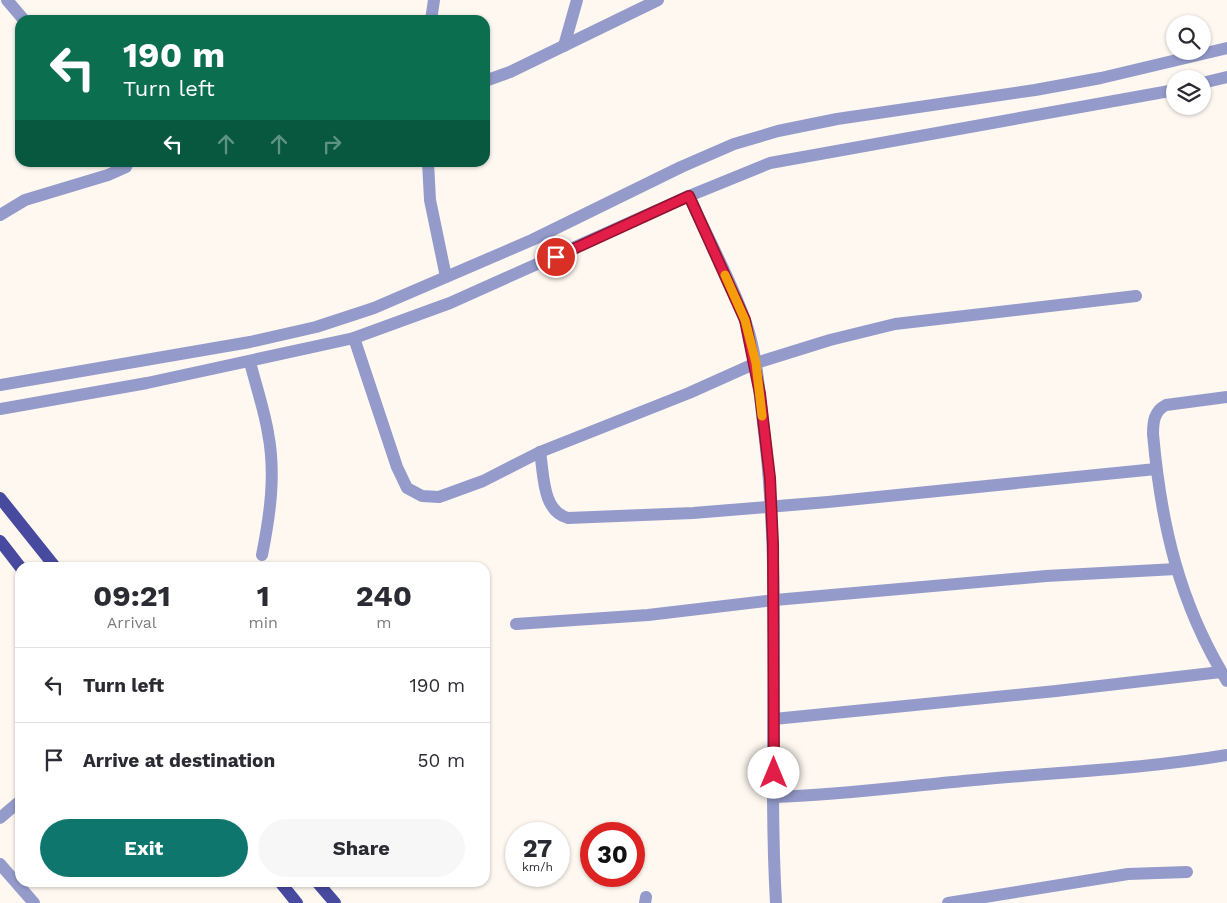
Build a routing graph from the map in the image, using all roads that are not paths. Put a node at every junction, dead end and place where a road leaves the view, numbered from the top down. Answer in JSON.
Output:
{"nodes":[{"id":1,"x":6,"y":0,"type":"edge"},
{"id":2,"x":434,"y":0,"type":"edge"},
{"id":3,"x":577,"y":0,"type":"edge"},
{"id":4,"x":658,"y":0,"type":"edge"},
{"id":5,"x":20,"y":15,"type":"edge"},
{"id":6,"x":432,"y":15,"type":"edge"},
{"id":7,"x":564,"y":46,"type":"junction"},
{"id":8,"x":1227,"y":48,"type":"edge"},
{"id":9,"x":1227,"y":77,"type":"edge"},
{"id":10,"x":490,"y":79,"type":"edge"},
{"id":11,"x":1211,"y":81,"type":"edge"},
{"id":12,"x":1166,"y":92,"type":"edge"},
{"id":13,"x":126,"y":167,"type":"edge"},
{"id":14,"x":428,"y":167,"type":"edge"},
{"id":15,"x":689,"y":196,"type":"junction"},
{"id":16,"x":0,"y":215,"type":"edge"},
{"id":17,"x":446,"y":277,"type":"junction"},
{"id":18,"x":1136,"y":296,"type":"dead end"},
{"id":19,"x":354,"y":338,"type":"junction"},
{"id":20,"x":250,"y":362,"type":"junction"},
{"id":21,"x":756,"y":363,"type":"junction"},
{"id":22,"x":0,"y":385,"type":"edge"},
{"id":23,"x":1227,"y":397,"type":"edge"},
{"id":24,"x":0,"y":409,"type":"edge"},
{"id":25,"x":540,"y":452,"type":"junction"},
{"id":26,"x":1156,"y":469,"type":"junction"},
{"id":27,"x":0,"y":498,"type":"edge"},
{"id":28,"x":771,"y":506,"type":"junction"},
{"id":29,"x":0,"y":541,"type":"edge"},
{"id":30,"x":262,"y":555,"type":"dead end"},
{"id":31,"x":17,"y":562,"type":"edge"},
{"id":32,"x":51,"y":562,"type":"edge"},
{"id":33,"x":1176,"y":569,"type":"junction"},
{"id":34,"x":775,"y":600,"type":"junction"},
{"id":35,"x":516,"y":624,"type":"dead end"},
{"id":36,"x":1224,"y":677,"type":"edge"},
{"id":37,"x":774,"y":719,"type":"junction"},
{"id":38,"x":1227,"y":755,"type":"edge"},
{"id":39,"x":774,"y":797,"type":"junction"},
{"id":40,"x":15,"y":805,"type":"edge"},
{"id":41,"x":0,"y":818,"type":"edge"},
{"id":42,"x":0,"y":864,"type":"edge"},
{"id":43,"x":1187,"y":872,"type":"dead end"},
{"id":44,"x":15,"y":881,"type":"edge"},
{"id":45,"x":20,"y":887,"type":"edge"},
{"id":46,"x":284,"y":887,"type":"edge"},
{"id":47,"x":321,"y":887,"type":"edge"},
{"id":48,"x":34,"y":903,"type":"edge"},
{"id":49,"x":297,"y":903,"type":"edge"},
{"id":50,"x":335,"y":903,"type":"edge"},
{"id":51,"x":776,"y":903,"type":"edge"},
{"id":52,"x":948,"y":903,"type":"edge"}],
"edges":[{"from":1,"to":5,"type":"street"},
{"from":2,"to":6,"type":"street"},
{"from":3,"to":7,"type":"street"},
{"from":4,"to":7,"type":"street"},
{"from":7,"to":10,"type":"street"},
{"from":8,"to":17,"type":"street"},
{"from":9,"to":11,"type":"street"},
{"from":12,"to":15,"type":"street"},
{"from":13,"to":16,"type":"street"},
{"from":14,"to":17,"type":"street"},
{"from":15,"to":19,"type":"street"},
{"from":15,"to":21,"type":"street"},
{"from":17,"to":22,"type":"street"},
{"from":18,"to":21,"type":"street"},
{"from":19,"to":20,"type":"street"},
{"from":19,"to":25,"type":"street"},
{"from":20,"to":24,"type":"street"},
{"from":20,"to":30,"type":"street"},
{"from":21,"to":25,"type":"street"},
{"from":21,"to":28,"type":"street"},
{"from":23,"to":26,"type":"street"},
{"from":25,"to":28,"type":"street"},
{"from":26,"to":28,"type":"street"},
{"from":26,"to":33,"type":"street"},
{"from":27,"to":32,"type":"main road"},
{"from":28,"to":34,"type":"street"},
{"from":29,"to":31,"type":"main road"},
{"from":33,"to":34,"type":"street"},
{"from":33,"to":36,"type":"street"},
{"from":34,"to":35,"type":"street"},
{"from":34,"to":37,"type":"street"},
{"from":36,"to":37,"type":"street"},
{"from":37,"to":39,"type":"street"},
{"from":38,"to":39,"type":"street"},
{"from":39,"to":51,"type":"street"},
{"from":40,"to":41,"type":"street"},
{"from":42,"to":44,"type":"street"},
{"from":43,"to":52,"type":"street"},
{"from":45,"to":48,"type":"street"},
{"from":46,"to":49,"type":"main road"},
{"from":47,"to":50,"type":"main road"}]}
